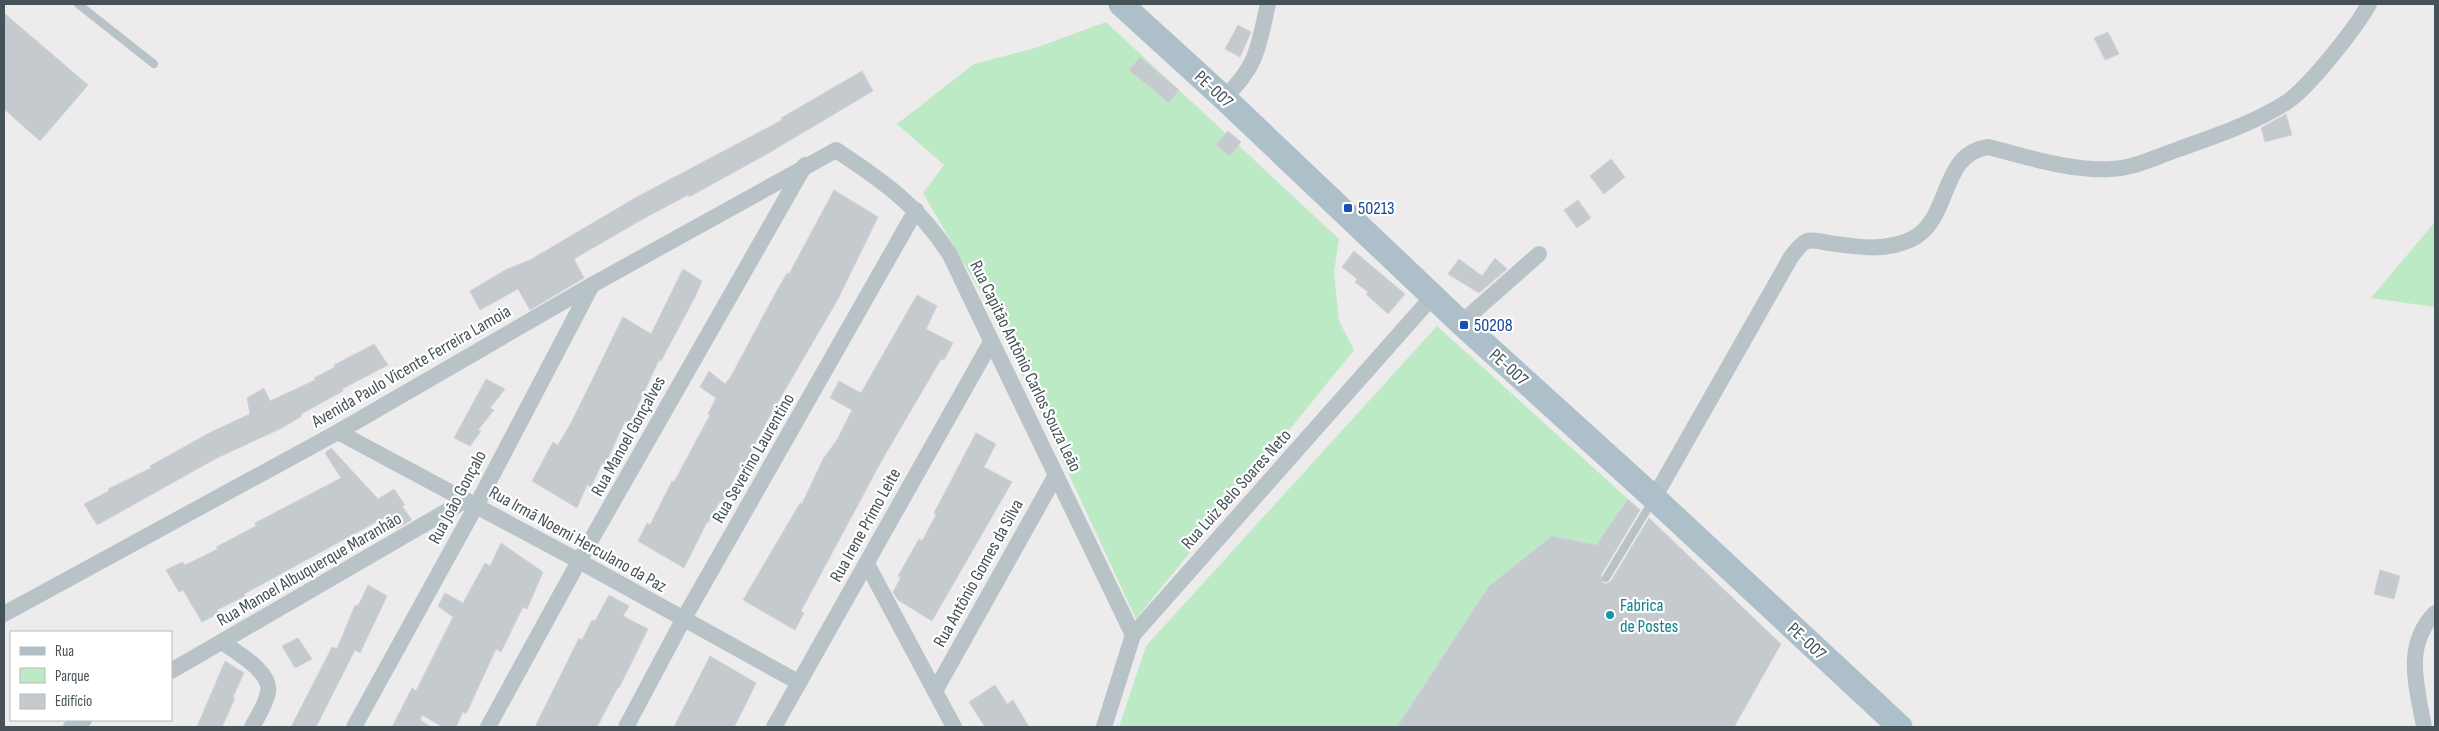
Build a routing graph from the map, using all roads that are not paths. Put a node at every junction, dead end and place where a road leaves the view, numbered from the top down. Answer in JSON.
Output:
{"nodes":[{"id":1,"x":78,"y":4,"type":"edge"},
{"id":2,"x":1121,"y":4,"type":"edge"},
{"id":3,"x":1268,"y":4,"type":"edge"},
{"id":4,"x":2370,"y":4,"type":"edge"},
{"id":5,"x":154,"y":64,"type":"dead end"},
{"id":6,"x":1224,"y":98,"type":"junction"},
{"id":7,"x":836,"y":150,"type":"joint"},
{"id":8,"x":805,"y":165,"type":"junction"},
{"id":9,"x":916,"y":210,"type":"junction"},
{"id":10,"x":1539,"y":254,"type":"dead end"},
{"id":11,"x":592,"y":285,"type":"junction"},
{"id":12,"x":1433,"y":296,"type":"junction"},
{"id":13,"x":1461,"y":323,"type":"junction"},
{"id":14,"x":991,"y":342,"type":"junction"},
{"id":15,"x":338,"y":432,"type":"junction"},
{"id":16,"x":1056,"y":475,"type":"junction"},
{"id":17,"x":1654,"y":498,"type":"junction"},
{"id":18,"x":471,"y":503,"type":"junction"},
{"id":19,"x":579,"y":561,"type":"junction"},
{"id":20,"x":867,"y":564,"type":"junction"},
{"id":21,"x":1606,"y":578,"type":"dead end"},
{"id":22,"x":2435,"y":612,"type":"edge"},
{"id":23,"x":4,"y":614,"type":"edge"},
{"id":24,"x":683,"y":620,"type":"junction"},
{"id":25,"x":1133,"y":635,"type":"junction"},
{"id":26,"x":222,"y":642,"type":"junction"},
{"id":27,"x":172,"y":670,"type":"edge"},
{"id":28,"x":798,"y":682,"type":"junction"},
{"id":29,"x":935,"y":691,"type":"junction"},
{"id":30,"x":82,"y":721,"type":"edge"},
{"id":31,"x":71,"y":727,"type":"edge"},
{"id":32,"x":252,"y":727,"type":"edge"},
{"id":33,"x":354,"y":727,"type":"edge"},
{"id":34,"x":488,"y":727,"type":"edge"},
{"id":35,"x":626,"y":727,"type":"edge"},
{"id":36,"x":774,"y":727,"type":"edge"},
{"id":37,"x":954,"y":727,"type":"edge"},
{"id":38,"x":1104,"y":727,"type":"edge"},
{"id":39,"x":1900,"y":727,"type":"edge"},
{"id":40,"x":2424,"y":727,"type":"edge"}],
"edges":[{"from":1,"to":5,"type":"lane"},
{"from":2,"to":6,"type":"main road","name":"PE-007","number":"PE-007"},
{"from":3,"to":6,"type":"street"},
{"from":4,"to":17,"type":"street"},
{"from":6,"to":12,"type":"main road","name":"PE-007","number":"PE-007"},
{"from":7,"to":8,"type":"street","name":"Avenida Paulo Vicente Ferreira Lamoia"},
{"from":7,"to":9,"type":"street","name":"Rua Capitão Antônio Carlos Souza Leão"},
{"from":8,"to":11,"type":"street","name":"Avenida Paulo Vicente Ferreira Lamoia"},
{"from":8,"to":19,"type":"street","name":"Rua Manoel Gonçalves"},
{"from":9,"to":14,"type":"street","name":"Rua Capitão Antônio Carlos Souza Leão"},
{"from":9,"to":24,"type":"street","name":"Rua Severino Laurentino"},
{"from":10,"to":13,"type":"street"},
{"from":11,"to":15,"type":"street","name":"Avenida Paulo Vicente Ferreira Lamoia"},
{"from":11,"to":18,"type":"street","name":"Rua João Gonçalo"},
{"from":12,"to":13,"type":"main road","name":"PE-007","number":"PE-007"},
{"from":12,"to":25,"type":"street","name":"Rua Luiz Belo Soares Neto"},
{"from":13,"to":17,"type":"main road","name":"PE-007","number":"PE-007"},
{"from":14,"to":16,"type":"street","name":"Rua Capitão Antônio Carlos Souza Leão"},
{"from":14,"to":20,"type":"street","name":"Rua Irene Primo Leite"},
{"from":15,"to":18,"type":"street","name":"Rua Irmã Noemi Herculano da Paz"},
{"from":15,"to":23,"type":"street","name":"Avenida Paulo Vicente Ferreira Lamoia"},
{"from":16,"to":25,"type":"street","name":"Rua Capitão Antônio Carlos Souza Leão"},
{"from":16,"to":29,"type":"street","name":"Rua Antônio Gomes da Silva"},
{"from":17,"to":21,"type":"lane"},
{"from":17,"to":39,"type":"main road","name":"PE-007","number":"PE-007"},
{"from":18,"to":19,"type":"street","name":"Rua Irmã Noemi Herculano da Paz"},
{"from":18,"to":26,"type":"street","name":"Rua Manoel Albuquerque Maranhão"},
{"from":18,"to":33,"type":"street","name":"Rua João Gonçalo"},
{"from":19,"to":24,"type":"street","name":"Rua Irmã Noemi Herculano da Paz"},
{"from":19,"to":34,"type":"street","name":"Rua Manoel Gonçalves"},
{"from":20,"to":28,"type":"street","name":"Rua Irene Primo Leite"},
{"from":20,"to":29,"type":"street"},
{"from":22,"to":40,"type":"street"},
{"from":24,"to":28,"type":"street","name":"Rua Irmã Noemi Herculano da Paz"},
{"from":24,"to":35,"type":"street","name":"Rua Severino Laurentino"},
{"from":25,"to":38,"type":"street","name":"Rua Luiz Belo Soares Neto"},
{"from":26,"to":27,"type":"street","name":"Rua Manoel Albuquerque Maranhão"},
{"from":26,"to":32,"type":"street"},
{"from":28,"to":36,"type":"street","name":"Rua Irene Primo Leite"},
{"from":29,"to":37,"type":"street"},
{"from":30,"to":31,"type":"street"}]}
